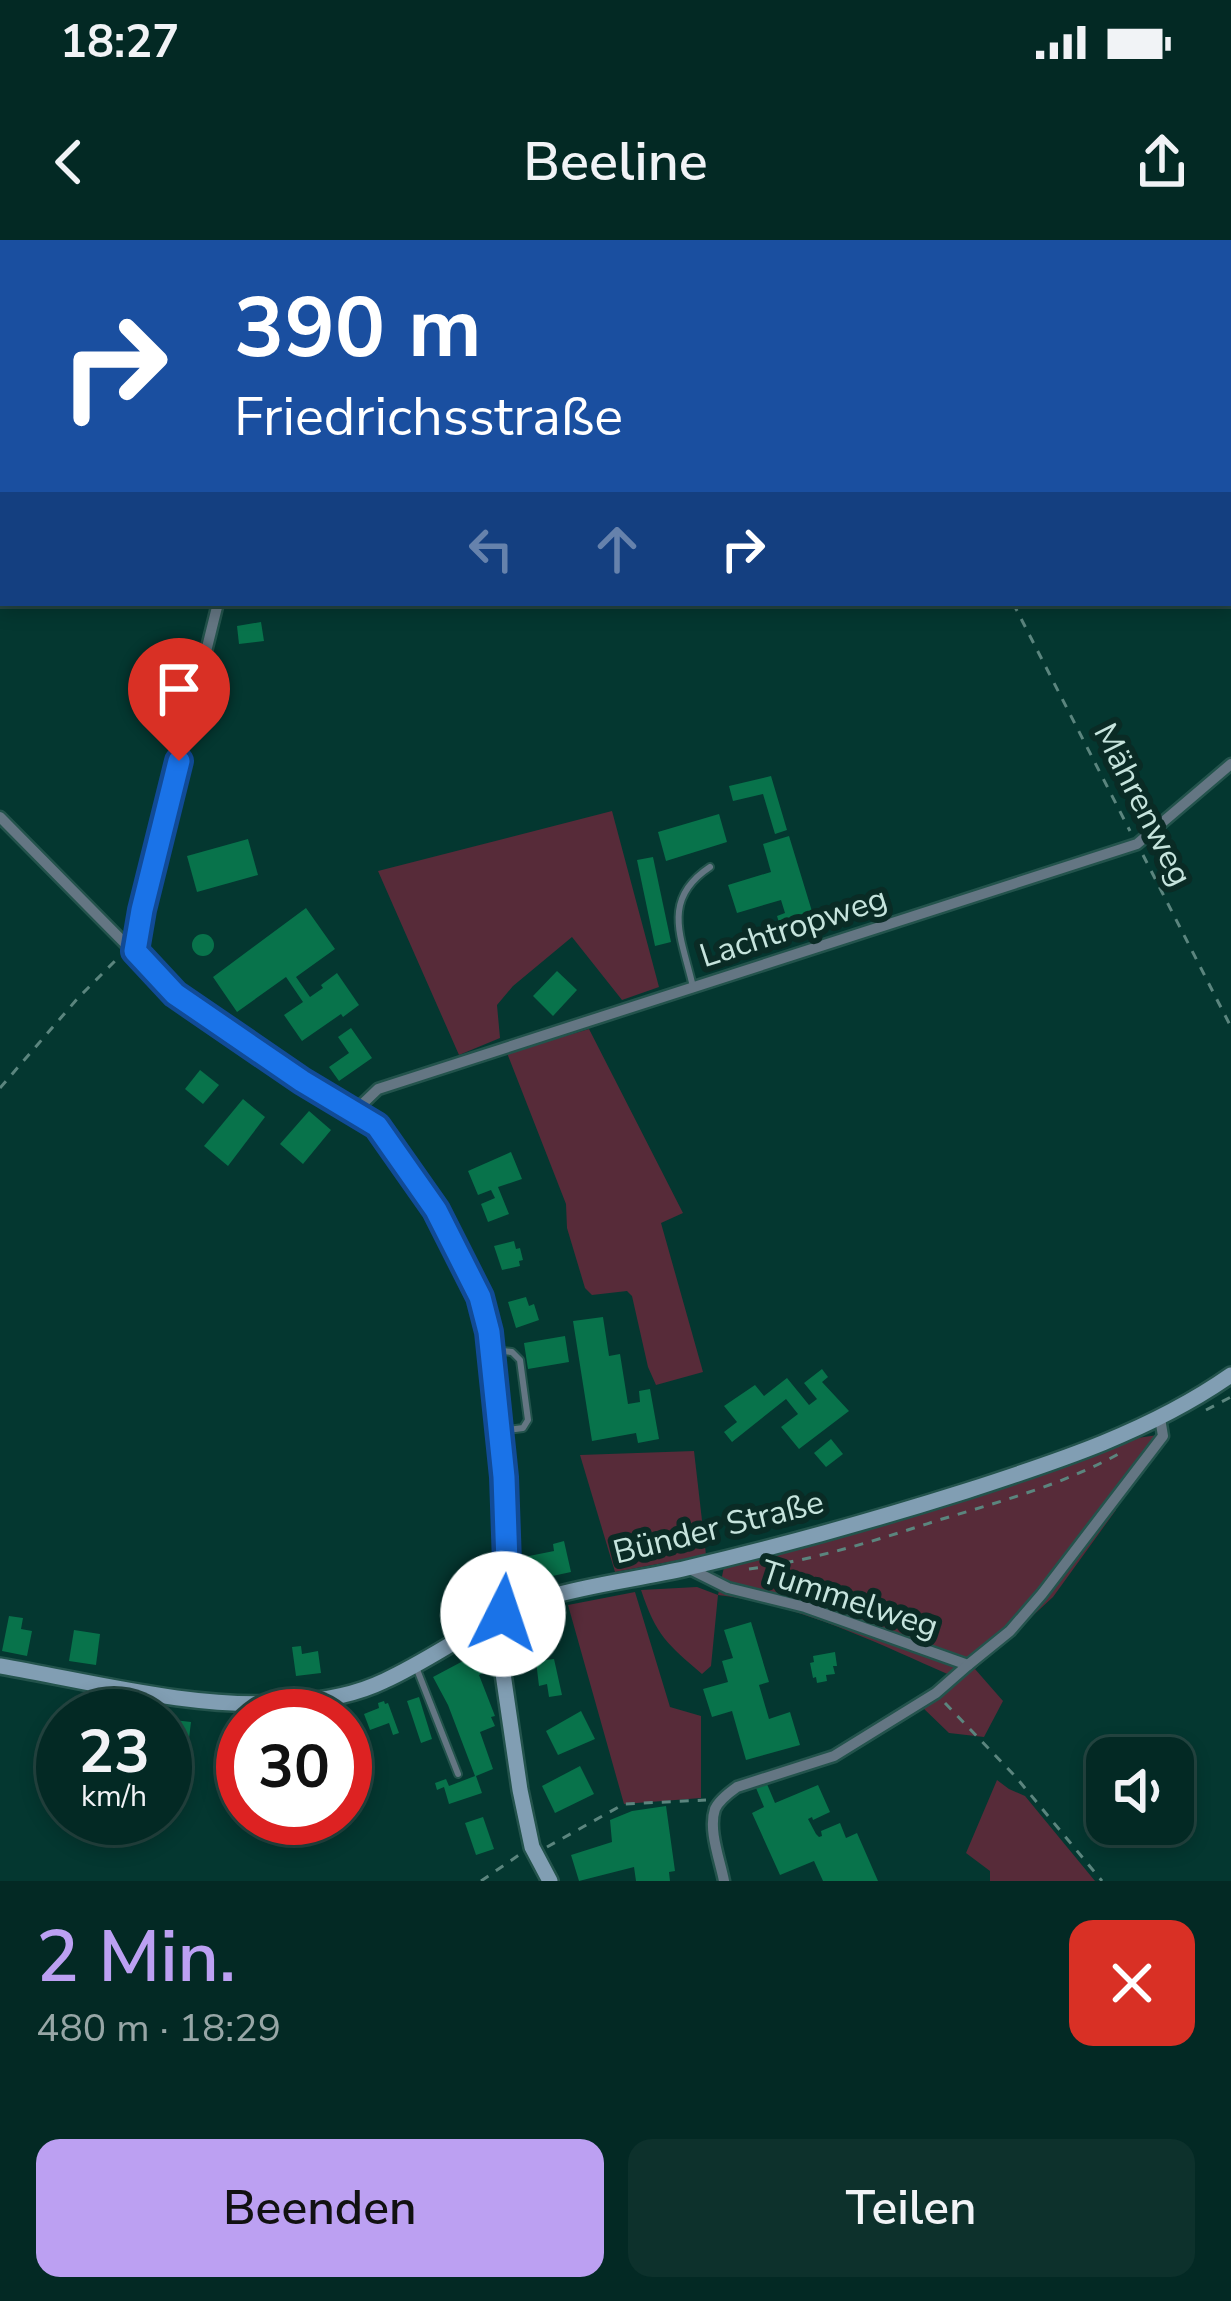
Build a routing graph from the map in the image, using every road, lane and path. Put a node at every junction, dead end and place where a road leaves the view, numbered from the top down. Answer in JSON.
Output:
{"nodes":[{"id":1,"x":217,"y":606,"type":"edge"},
{"id":2,"x":1015,"y":606,"type":"edge"},
{"id":3,"x":1231,"y":764,"type":"edge"},
{"id":4,"x":0,"y":817,"type":"edge"},
{"id":5,"x":1137,"y":844,"type":"junction"},
{"id":6,"x":710,"y":867,"type":"dead end"},
{"id":7,"x":132,"y":949,"type":"junction"},
{"id":8,"x":693,"y":987,"type":"junction"},
{"id":9,"x":1231,"y":1027,"type":"edge"},
{"id":10,"x":0,"y":1088,"type":"edge"},
{"id":11,"x":356,"y":1111,"type":"junction"},
{"id":12,"x":491,"y":1350,"type":"junction"},
{"id":13,"x":1231,"y":1375,"type":"edge"},
{"id":14,"x":1160,"y":1418,"type":"junction"},
{"id":15,"x":500,"y":1431,"type":"junction"},
{"id":16,"x":507,"y":1563,"type":"junction"},
{"id":17,"x":687,"y":1568,"type":"junction"},
{"id":18,"x":541,"y":1599,"type":"junction"},
{"id":19,"x":497,"y":1617,"type":"junction"},
{"id":20,"x":414,"y":1664,"type":"junction"},
{"id":21,"x":968,"y":1665,"type":"junction"},
{"id":22,"x":0,"y":1666,"type":"edge"},
{"id":23,"x":936,"y":1693,"type":"junction"},
{"id":24,"x":458,"y":1774,"type":"dead end"},
{"id":25,"x":720,"y":1803,"type":"junction"},
{"id":26,"x":533,"y":1850,"type":"junction"},
{"id":27,"x":481,"y":1881,"type":"edge"},
{"id":28,"x":550,"y":1881,"type":"edge"},
{"id":29,"x":724,"y":1881,"type":"edge"},
{"id":30,"x":1102,"y":1881,"type":"edge"}],
"edges":[{"from":1,"to":7,"type":"street"},
{"from":2,"to":5,"type":"path","name":"Mährenweg"},
{"from":3,"to":5,"type":"street","name":"Lachtropweg"},
{"from":4,"to":7,"type":"street"},
{"from":5,"to":8,"type":"street","name":"Lachtropweg"},
{"from":5,"to":9,"type":"path","name":"Mährenweg"},
{"from":6,"to":8,"type":"lane"},
{"from":7,"to":10,"type":"path"},
{"from":7,"to":11,"type":"street"},
{"from":8,"to":11,"type":"street","name":"Lachtropweg"},
{"from":11,"to":12,"type":"street"},
{"from":12,"to":15,"type":"street"},
{"from":12,"to":15,"type":"lane"},
{"from":13,"to":14,"type":"main road","name":"Bünder Straße"},
{"from":14,"to":17,"type":"main road","name":"Bünder Straße"},
{"from":14,"to":21,"type":"street","name":"Tummelweg"},
{"from":15,"to":16,"type":"street"},
{"from":16,"to":18,"type":"street"},
{"from":16,"to":19,"type":"street"},
{"from":17,"to":18,"type":"main road","name":"Bünder Straße"},
{"from":17,"to":21,"type":"street","name":"Tummelweg"},
{"from":18,"to":19,"type":"main road","name":"Bünder Straße"},
{"from":19,"to":20,"type":"main road","name":"Bünder Straße"},
{"from":19,"to":26,"type":"main road"},
{"from":20,"to":22,"type":"main road","name":"Bünder Straße"},
{"from":20,"to":24,"type":"lane"},
{"from":21,"to":23,"type":"street"},
{"from":23,"to":25,"type":"street"},
{"from":23,"to":30,"type":"path"},
{"from":25,"to":26,"type":"path"},
{"from":25,"to":29,"type":"street"},
{"from":26,"to":27,"type":"path"},
{"from":26,"to":28,"type":"main road"}]}
